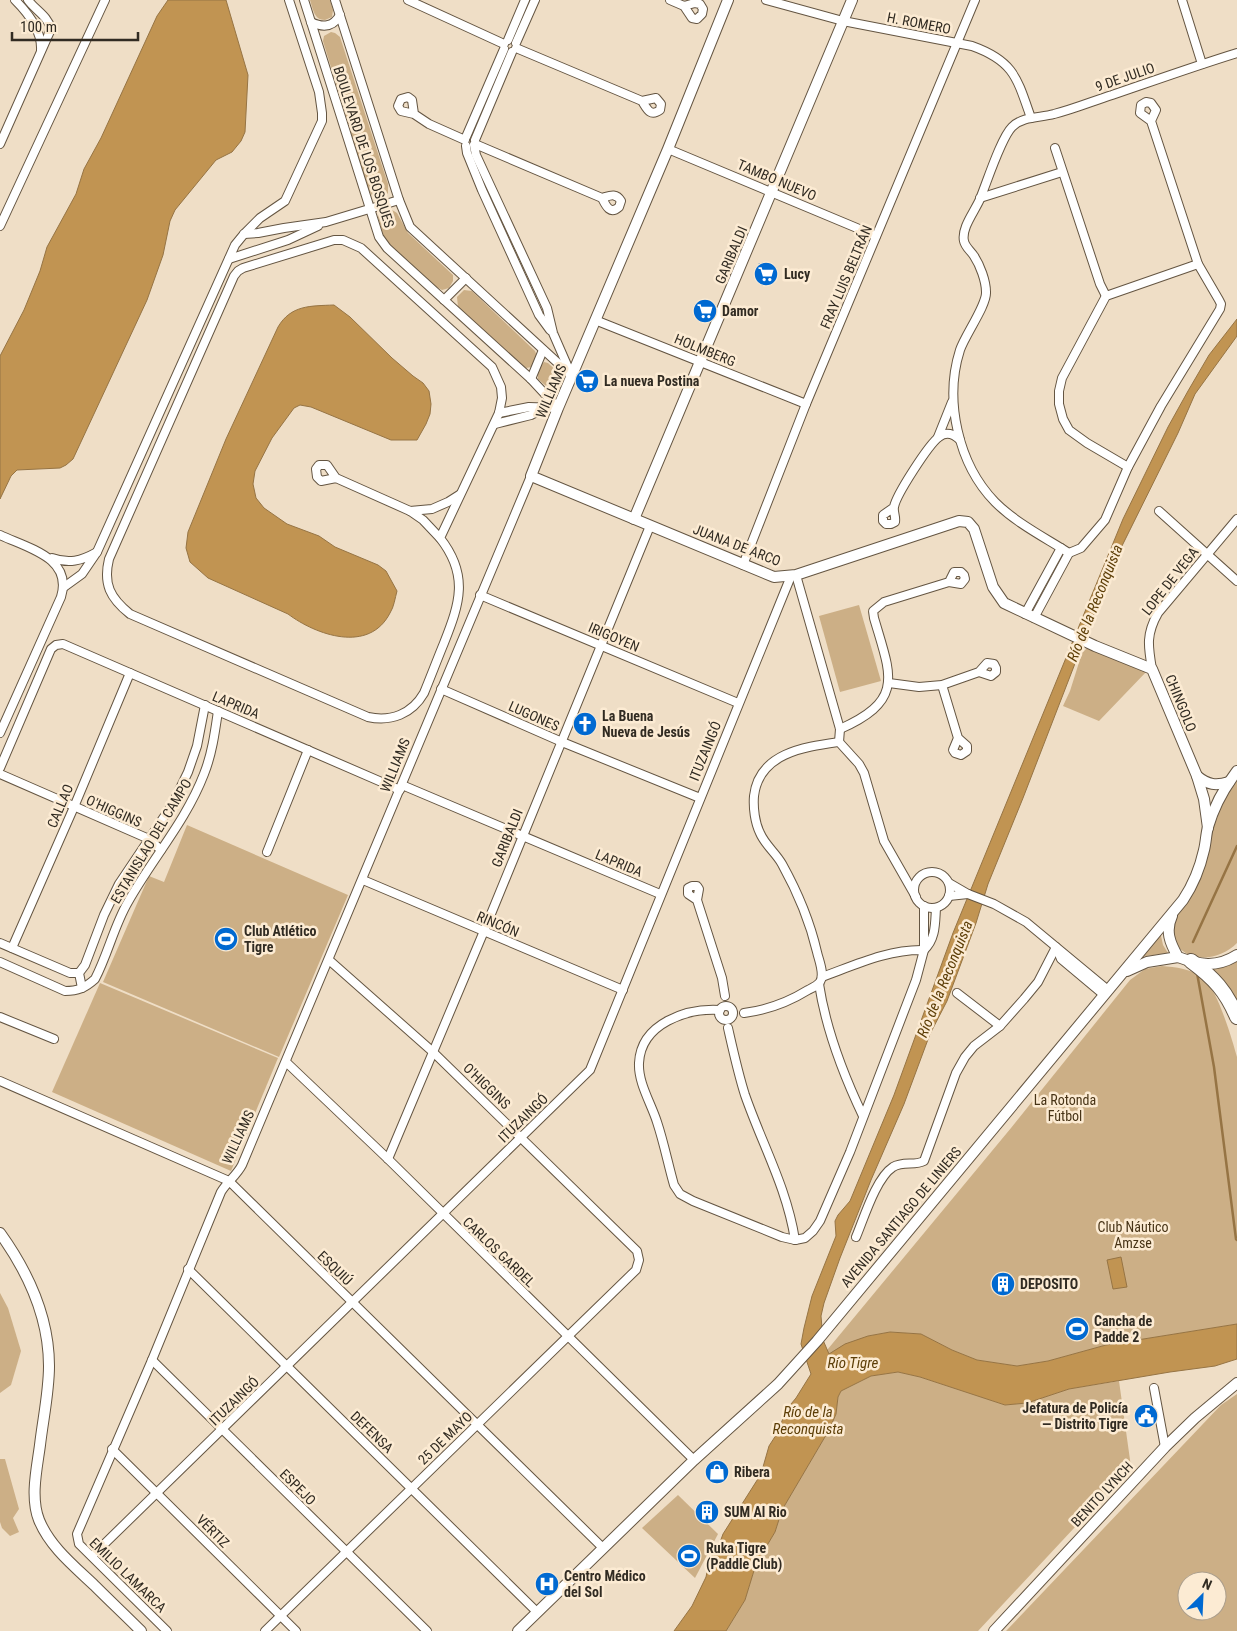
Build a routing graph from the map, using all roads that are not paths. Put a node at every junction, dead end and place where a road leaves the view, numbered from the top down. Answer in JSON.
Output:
{"nodes":[{"id":1,"x":105,"y":0,"type":"edge"},
{"id":2,"x":289,"y":0,"type":"edge"},
{"id":3,"x":304,"y":0,"type":"edge"},
{"id":4,"x":335,"y":0,"type":"edge"},
{"id":5,"x":408,"y":0,"type":"edge"},
{"id":6,"x":525,"y":0,"type":"edge"},
{"id":7,"x":535,"y":0,"type":"edge"},
{"id":8,"x":670,"y":0,"type":"edge"},
{"id":9,"x":728,"y":0,"type":"edge"},
{"id":10,"x":766,"y":0,"type":"edge"},
{"id":11,"x":852,"y":0,"type":"edge"},
{"id":12,"x":976,"y":0,"type":"edge"},
{"id":13,"x":1182,"y":0,"type":"edge"},
{"id":14,"x":21,"y":1,"type":"edge"},
{"id":15,"x":684,"y":6,"type":"dead end"},
{"id":16,"x":340,"y":15,"type":"junction"},
{"id":17,"x":843,"y":21,"type":"junction"},
{"id":18,"x":312,"y":22,"type":"junction"},
{"id":19,"x":957,"y":43,"type":"junction"},
{"id":20,"x":510,"y":46,"type":"junction"},
{"id":21,"x":40,"y":52,"type":"junction"},
{"id":22,"x":1237,"y":53,"type":"edge"},
{"id":23,"x":1202,"y":64,"type":"junction"},
{"id":24,"x":642,"y":101,"type":"dead end"},
{"id":25,"x":414,"y":114,"type":"dead end"},
{"id":26,"x":1031,"y":118,"type":"junction"},
{"id":27,"x":1152,"y":121,"type":"dead end"},
{"id":28,"x":470,"y":142,"type":"junction"},
{"id":29,"x":0,"y":144,"type":"edge"},
{"id":30,"x":1055,"y":148,"type":"dead end"},
{"id":31,"x":668,"y":149,"type":"junction"},
{"id":32,"x":1062,"y":172,"type":"junction"},
{"id":33,"x":772,"y":193,"type":"junction"},
{"id":34,"x":602,"y":198,"type":"dead end"},
{"id":35,"x":980,"y":198,"type":"junction"},
{"id":36,"x":398,"y":200,"type":"junction"},
{"id":37,"x":371,"y":209,"type":"junction"},
{"id":38,"x":326,"y":222,"type":"junction"},
{"id":39,"x":0,"y":226,"type":"edge"},
{"id":40,"x":244,"y":234,"type":"junction"},
{"id":41,"x":876,"y":236,"type":"junction"},
{"id":42,"x":229,"y":259,"type":"junction"},
{"id":43,"x":1198,"y":264,"type":"junction"},
{"id":44,"x":466,"y":278,"type":"junction"},
{"id":45,"x":1106,"y":296,"type":"junction"},
{"id":46,"x":444,"y":300,"type":"junction"},
{"id":47,"x":595,"y":320,"type":"junction"},
{"id":48,"x":543,"y":350,"type":"junction"},
{"id":49,"x":700,"y":362,"type":"junction"},
{"id":50,"x":572,"y":376,"type":"junction"},
{"id":51,"x":531,"y":378,"type":"junction"},
{"id":52,"x":954,"y":392,"type":"junction"},
{"id":53,"x":806,"y":404,"type":"junction"},
{"id":54,"x":544,"y":408,"type":"junction"},
{"id":55,"x":558,"y":408,"type":"junction"},
{"id":56,"x":499,"y":413,"type":"junction"},
{"id":57,"x":495,"y":424,"type":"junction"},
{"id":58,"x":938,"y":437,"type":"junction"},
{"id":59,"x":960,"y":440,"type":"junction"},
{"id":60,"x":1128,"y":467,"type":"junction"},
{"id":61,"x":531,"y":476,"type":"junction"},
{"id":62,"x":336,"y":478,"type":"dead end"},
{"id":63,"x":460,"y":495,"type":"junction"},
{"id":64,"x":893,"y":508,"type":"dead end"},
{"id":65,"x":1159,"y":511,"type":"dead end"},
{"id":66,"x":410,"y":512,"type":"junction"},
{"id":67,"x":634,"y":519,"type":"junction"},
{"id":68,"x":1237,"y":519,"type":"edge"},
{"id":69,"x":650,"y":526,"type":"junction"},
{"id":70,"x":0,"y":535,"type":"edge"},
{"id":71,"x":440,"y":538,"type":"junction"},
{"id":72,"x":1061,"y":548,"type":"junction"},
{"id":73,"x":97,"y":552,"type":"junction"},
{"id":74,"x":1069,"y":554,"type":"junction"},
{"id":75,"x":1207,"y":555,"type":"junction"},
{"id":76,"x":47,"y":557,"type":"junction"},
{"id":77,"x":742,"y":565,"type":"junction"},
{"id":78,"x":794,"y":575,"type":"junction"},
{"id":79,"x":1237,"y":581,"type":"edge"},
{"id":80,"x":949,"y":582,"type":"dead end"},
{"id":81,"x":64,"y":587,"type":"junction"},
{"id":82,"x":480,"y":595,"type":"junction"},
{"id":83,"x":1029,"y":616,"type":"junction"},
{"id":84,"x":601,"y":645,"type":"junction"},
{"id":85,"x":1152,"y":669,"type":"junction"},
{"id":86,"x":979,"y":672,"type":"dead end"},
{"id":87,"x":130,"y":673,"type":"junction"},
{"id":88,"x":889,"y":683,"type":"junction"},
{"id":89,"x":942,"y":686,"type":"junction"},
{"id":90,"x":442,"y":689,"type":"junction"},
{"id":91,"x":738,"y":702,"type":"junction"},
{"id":92,"x":205,"y":706,"type":"junction"},
{"id":93,"x":218,"y":711,"type":"junction"},
{"id":94,"x":840,"y":729,"type":"junction"},
{"id":95,"x":0,"y":734,"type":"edge"},
{"id":96,"x":958,"y":738,"type":"dead end"},
{"id":97,"x":562,"y":742,"type":"junction"},
{"id":98,"x":839,"y":742,"type":"junction"},
{"id":99,"x":308,"y":750,"type":"junction"},
{"id":100,"x":0,"y":768,"type":"edge"},
{"id":101,"x":1237,"y":771,"type":"edge"},
{"id":102,"x":0,"y":774,"type":"edge"},
{"id":103,"x":1197,"y":776,"type":"junction"},
{"id":104,"x":1229,"y":782,"type":"junction"},
{"id":105,"x":401,"y":788,"type":"junction"},
{"id":106,"x":700,"y":798,"type":"junction"},
{"id":107,"x":74,"y":806,"type":"junction"},
{"id":108,"x":1208,"y":828,"type":"junction"},
{"id":109,"x":523,"y":835,"type":"junction"},
{"id":110,"x":149,"y":840,"type":"junction"},
{"id":111,"x":162,"y":850,"type":"junction"},
{"id":112,"x":266,"y":852,"type":"dead end"},
{"id":113,"x":902,"y":872,"type":"junction"},
{"id":114,"x":918,"y":879,"type":"junction"},
{"id":115,"x":363,"y":880,"type":"junction"},
{"id":116,"x":949,"y":884,"type":"junction"},
{"id":117,"x":660,"y":894,"type":"junction"},
{"id":118,"x":968,"y":894,"type":"junction"},
{"id":119,"x":949,"y":896,"type":"junction"},
{"id":120,"x":916,"y":897,"type":"junction"},
{"id":121,"x":697,"y":900,"type":"dead end"},
{"id":122,"x":924,"y":906,"type":"junction"},
{"id":123,"x":936,"y":908,"type":"junction"},
{"id":124,"x":1175,"y":910,"type":"junction"},
{"id":125,"x":484,"y":931,"type":"junction"},
{"id":126,"x":0,"y":942,"type":"edge"},
{"id":127,"x":1056,"y":947,"type":"junction"},
{"id":128,"x":12,"y":948,"type":"junction"},
{"id":129,"x":924,"y":950,"type":"junction"},
{"id":130,"x":1237,"y":955,"type":"edge"},
{"id":131,"x":1184,"y":959,"type":"junction"},
{"id":132,"x":329,"y":960,"type":"junction"},
{"id":133,"x":0,"y":962,"type":"edge"},
{"id":134,"x":79,"y":973,"type":"junction"},
{"id":135,"x":1121,"y":974,"type":"junction"},
{"id":136,"x":821,"y":980,"type":"junction"},
{"id":137,"x":82,"y":988,"type":"junction"},
{"id":138,"x":623,"y":990,"type":"junction"},
{"id":139,"x":1106,"y":993,"type":"junction"},
{"id":140,"x":957,"y":994,"type":"dead end"},
{"id":141,"x":726,"y":1013,"type":"junction"},
{"id":142,"x":0,"y":1017,"type":"edge"},
{"id":143,"x":1237,"y":1017,"type":"edge"},
{"id":144,"x":1000,"y":1026,"type":"junction"},
{"id":145,"x":54,"y":1040,"type":"dead end"},
{"id":146,"x":433,"y":1052,"type":"junction"},
{"id":147,"x":286,"y":1062,"type":"junction"},
{"id":148,"x":0,"y":1081,"type":"edge"},
{"id":149,"x":863,"y":1116,"type":"junction"},
{"id":150,"x":522,"y":1138,"type":"junction"},
{"id":151,"x":388,"y":1159,"type":"junction"},
{"id":152,"x":229,"y":1181,"type":"junction"},
{"id":153,"x":443,"y":1215,"type":"junction"},
{"id":154,"x":0,"y":1233,"type":"edge"},
{"id":155,"x":856,"y":1237,"type":"dead end"},
{"id":156,"x":795,"y":1240,"type":"junction"},
{"id":157,"x":639,"y":1260,"type":"joint"},
{"id":158,"x":188,"y":1270,"type":"junction"},
{"id":159,"x":352,"y":1302,"type":"junction"},
{"id":160,"x":568,"y":1336,"type":"junction"},
{"id":161,"x":152,"y":1360,"type":"junction"},
{"id":162,"x":287,"y":1366,"type":"junction"},
{"id":163,"x":1237,"y":1383,"type":"edge"},
{"id":164,"x":1154,"y":1388,"type":"dead end"},
{"id":165,"x":477,"y":1425,"type":"junction"},
{"id":166,"x":222,"y":1430,"type":"junction"},
{"id":167,"x":1165,"y":1447,"type":"junction"},
{"id":168,"x":112,"y":1450,"type":"junction"},
{"id":169,"x":694,"y":1460,"type":"junction"},
{"id":170,"x":411,"y":1488,"type":"junction"},
{"id":171,"x":157,"y":1494,"type":"junction"},
{"id":172,"x":77,"y":1534,"type":"joint"},
{"id":173,"x":603,"y":1548,"type":"junction"},
{"id":174,"x":346,"y":1552,"type":"junction"},
{"id":175,"x":92,"y":1556,"type":"junction"},
{"id":176,"x":537,"y":1612,"type":"junction"},
{"id":177,"x":280,"y":1616,"type":"junction"},
{"id":178,"x":141,"y":1631,"type":"edge"},
{"id":179,"x":167,"y":1631,"type":"edge"},
{"id":180,"x":265,"y":1631,"type":"edge"},
{"id":181,"x":296,"y":1631,"type":"edge"},
{"id":182,"x":427,"y":1631,"type":"edge"},
{"id":183,"x":518,"y":1631,"type":"edge"},
{"id":184,"x":994,"y":1631,"type":"edge"}],
"edges":[{"from":1,"to":39,"type":"street"},
{"from":2,"to":40,"type":"street"},
{"from":3,"to":18,"type":"street","name":"BOULEVARD DE LOS BOSQUES"},
{"from":4,"to":16,"type":"street","name":"BOULEVARD DE LOS BOSQUES"},
{"from":5,"to":20,"type":"street"},
{"from":6,"to":20,"type":"street"},
{"from":7,"to":20,"type":"street"},
{"from":8,"to":15,"type":"street"},
{"from":9,"to":31,"type":"street","name":"WILLIAMS"},
{"from":10,"to":17,"type":"street","name":"H. ROMERO"},
{"from":11,"to":17,"type":"street","name":"GARIBALDI"},
{"from":12,"to":19,"type":"street","name":"FRAY LUIS BELTRÁN"},
{"from":13,"to":23,"type":"street"},
{"from":14,"to":21,"type":"street"},
{"from":14,"to":21,"type":"street"},
{"from":16,"to":18,"type":"street"},
{"from":16,"to":36,"type":"street","name":"BOULEVARD DE LOS BOSQUES"},
{"from":17,"to":19,"type":"street","name":"H. ROMERO"},
{"from":17,"to":33,"type":"street","name":"GARIBALDI"},
{"from":18,"to":37,"type":"street","name":"BOULEVARD DE LOS BOSQUES"},
{"from":19,"to":26,"type":"street","name":"H. ROMERO"},
{"from":19,"to":41,"type":"street","name":"FRAY LUIS BELTRÁN"},
{"from":20,"to":24,"type":"street"},
{"from":20,"to":28,"type":"street"},
{"from":21,"to":29,"type":"street"},
{"from":22,"to":23,"type":"street","name":"9 DE JULIO"},
{"from":23,"to":26,"type":"street","name":"9 DE JULIO"},
{"from":25,"to":28,"type":"street"},
{"from":26,"to":35,"type":"street","name":"9 DE JULIO"},
{"from":27,"to":43,"type":"street"},
{"from":28,"to":34,"type":"street"},
{"from":28,"to":50,"type":"street"},
{"from":30,"to":32,"type":"street"},
{"from":31,"to":33,"type":"street","name":"TAMBO NUEVO"},
{"from":31,"to":47,"type":"street","name":"WILLIAMS"},
{"from":32,"to":35,"type":"street"},
{"from":32,"to":45,"type":"street"},
{"from":33,"to":41,"type":"street","name":"TAMBO NUEVO"},
{"from":33,"to":49,"type":"street","name":"GARIBALDI"},
{"from":35,"to":52,"type":"street"},
{"from":36,"to":37,"type":"street"},
{"from":36,"to":44,"type":"street","name":"BOULEVARD DE LOS BOSQUES"},
{"from":37,"to":38,"type":"street"},
{"from":37,"to":46,"type":"street","name":"BOULEVARD DE LOS BOSQUES"},
{"from":38,"to":40,"type":"street"},
{"from":38,"to":42,"type":"street"},
{"from":40,"to":42,"type":"street"},
{"from":41,"to":53,"type":"street","name":"FRAY LUIS BELTRÁN"},
{"from":42,"to":73,"type":"street"},
{"from":43,"to":45,"type":"street"},
{"from":43,"to":60,"type":"street"},
{"from":44,"to":46,"type":"street"},
{"from":44,"to":48,"type":"street","name":"BOULEVARD DE LOS BOSQUES"},
{"from":45,"to":60,"type":"street"},
{"from":46,"to":51,"type":"street","name":"BOULEVARD DE LOS BOSQUES"},
{"from":47,"to":49,"type":"street","name":"HOLMBERG"},
{"from":47,"to":50,"type":"street","name":"WILLIAMS"},
{"from":48,"to":50,"type":"street","name":"BOULEVARD DE LOS BOSQUES"},
{"from":48,"to":51,"type":"street"},
{"from":49,"to":53,"type":"street","name":"HOLMBERG"},
{"from":49,"to":67,"type":"street","name":"GARIBALDI"},
{"from":50,"to":55,"type":"street","name":"WILLIAMS"},
{"from":51,"to":55,"type":"street","name":"BOULEVARD DE LOS BOSQUES"},
{"from":52,"to":58,"type":"street"},
{"from":52,"to":59,"type":"street"},
{"from":53,"to":77,"type":"street","name":"FRAY LUIS BELTRÁN"},
{"from":54,"to":55,"type":"street"},
{"from":54,"to":56,"type":"street"},
{"from":54,"to":57,"type":"street"},
{"from":55,"to":61,"type":"street","name":"WILLIAMS"},
{"from":56,"to":57,"type":"street"},
{"from":56,"to":71,"type":"street"},
{"from":57,"to":63,"type":"street"},
{"from":58,"to":59,"type":"street"},
{"from":58,"to":64,"type":"street"},
{"from":59,"to":72,"type":"street"},
{"from":60,"to":74,"type":"street"},
{"from":61,"to":67,"type":"street","name":"JUANA DE ARCO"},
{"from":61,"to":82,"type":"street","name":"WILLIAMS"},
{"from":62,"to":66,"type":"street"},
{"from":63,"to":66,"type":"street"},
{"from":63,"to":71,"type":"street"},
{"from":65,"to":75,"type":"street"},
{"from":66,"to":71,"type":"street"},
{"from":67,"to":69,"type":"street","name":"JUANA DE ARCO"},
{"from":68,"to":75,"type":"street","name":"LOPE DE VEGA"},
{"from":69,"to":77,"type":"street","name":"JUANA DE ARCO"},
{"from":69,"to":84,"type":"street","name":"GARIBALDI"},
{"from":70,"to":76,"type":"street"},
{"from":72,"to":74,"type":"street"},
{"from":72,"to":83,"type":"street"},
{"from":73,"to":76,"type":"street"},
{"from":73,"to":81,"type":"street"},
{"from":74,"to":83,"type":"street"},
{"from":75,"to":79,"type":"street"},
{"from":75,"to":85,"type":"street","name":"LOPE DE VEGA"},
{"from":76,"to":81,"type":"street"},
{"from":77,"to":78,"type":"street","name":"JUANA DE ARCO"},
{"from":78,"to":83,"type":"street","name":"JUANA DE ARCO"},
{"from":78,"to":91,"type":"street","name":"ITUZAINGÓ"},
{"from":78,"to":94,"type":"street"},
{"from":80,"to":88,"type":"street"},
{"from":81,"to":95,"type":"street"},
{"from":82,"to":84,"type":"street","name":"IRIGOYEN"},
{"from":82,"to":90,"type":"street","name":"WILLIAMS"},
{"from":83,"to":85,"type":"street","name":"CHINGOLO"},
{"from":84,"to":91,"type":"street","name":"IRIGOYEN"},
{"from":84,"to":97,"type":"street","name":"GARIBALDI"},
{"from":85,"to":103,"type":"street","name":"CHINGOLO"},
{"from":86,"to":89,"type":"street"},
{"from":87,"to":92,"type":"street","name":"LAPRIDA"},
{"from":87,"to":100,"type":"street","name":"LAPRIDA"},
{"from":87,"to":107,"type":"street","name":"CALLAO"},
{"from":88,"to":89,"type":"street"},
{"from":88,"to":94,"type":"street"},
{"from":89,"to":96,"type":"street"},
{"from":90,"to":97,"type":"street","name":"LUGONES"},
{"from":90,"to":105,"type":"street","name":"WILLIAMS"},
{"from":91,"to":106,"type":"street","name":"ITUZAINGÓ"},
{"from":92,"to":93,"type":"street","name":"LAPRIDA"},
{"from":92,"to":110,"type":"street","name":"ESTANISLAO DEL CAMPO"},
{"from":93,"to":99,"type":"street","name":"LAPRIDA"},
{"from":93,"to":111,"type":"street","name":"ESTANISLAO DEL CAMPO"},
{"from":94,"to":98,"type":"street"},
{"from":97,"to":106,"type":"street","name":"LUGONES"},
{"from":97,"to":109,"type":"street","name":"GARIBALDI"},
{"from":98,"to":113,"type":"street"},
{"from":98,"to":136,"type":"street"},
{"from":99,"to":105,"type":"street","name":"LAPRIDA"},
{"from":99,"to":112,"type":"street"},
{"from":101,"to":104,"type":"street","name":"AVENIDA SANTIAGO DE LINIERS"},
{"from":102,"to":107,"type":"street","name":"O'HIGGINS"},
{"from":103,"to":104,"type":"street"},
{"from":103,"to":108,"type":"street","name":"CHINGOLO"},
{"from":104,"to":108,"type":"street","name":"AVENIDA SANTIAGO DE LINIERS"},
{"from":105,"to":109,"type":"street","name":"LAPRIDA"},
{"from":105,"to":115,"type":"street","name":"WILLIAMS"},
{"from":106,"to":117,"type":"street","name":"ITUZAINGÓ"},
{"from":107,"to":110,"type":"street","name":"O'HIGGINS"},
{"from":107,"to":128,"type":"street","name":"CALLAO"},
{"from":108,"to":124,"type":"street","name":"AVENIDA SANTIAGO DE LINIERS"},
{"from":109,"to":117,"type":"street","name":"LAPRIDA"},
{"from":109,"to":125,"type":"street","name":"GARIBALDI"},
{"from":110,"to":111,"type":"street","name":"O'HIGGINS"},
{"from":110,"to":134,"type":"street","name":"ESTANISLAO DEL CAMPO"},
{"from":111,"to":137,"type":"street","name":"ESTANISLAO DEL CAMPO"},
{"from":113,"to":114,"type":"street"},
{"from":113,"to":120,"type":"street"},
{"from":114,"to":116,"type":"street"},
{"from":114,"to":120,"type":"street"},
{"from":115,"to":125,"type":"street","name":"RINCÓN"},
{"from":115,"to":132,"type":"street","name":"WILLIAMS"},
{"from":116,"to":118,"type":"street"},
{"from":116,"to":119,"type":"street"},
{"from":117,"to":138,"type":"street","name":"ITUZAINGÓ"},
{"from":118,"to":119,"type":"street"},
{"from":118,"to":127,"type":"street"},
{"from":119,"to":123,"type":"street"},
{"from":120,"to":122,"type":"street"},
{"from":121,"to":141,"type":"street"},
{"from":122,"to":123,"type":"street"},
{"from":122,"to":129,"type":"street"},
{"from":123,"to":129,"type":"street"},
{"from":124,"to":131,"type":"street"},
{"from":124,"to":135,"type":"street","name":"AVENIDA SANTIAGO DE LINIERS"},
{"from":125,"to":138,"type":"street","name":"RINCÓN"},
{"from":125,"to":146,"type":"street","name":"GARIBALDI"},
{"from":126,"to":128,"type":"street"},
{"from":127,"to":139,"type":"street"},
{"from":127,"to":144,"type":"street"},
{"from":128,"to":134,"type":"street"},
{"from":129,"to":136,"type":"street"},
{"from":129,"to":149,"type":"street"},
{"from":130,"to":131,"type":"street"},
{"from":131,"to":135,"type":"street"},
{"from":131,"to":143,"type":"highway"},
{"from":132,"to":146,"type":"street","name":"O'HIGGINS"},
{"from":132,"to":147,"type":"street","name":"WILLIAMS"},
{"from":133,"to":137,"type":"street"},
{"from":134,"to":137,"type":"street"},
{"from":135,"to":139,"type":"street","name":"AVENIDA SANTIAGO DE LINIERS"},
{"from":136,"to":141,"type":"street"},
{"from":136,"to":149,"type":"street"},
{"from":138,"to":150,"type":"street","name":"ITUZAINGÓ"},
{"from":139,"to":169,"type":"street","name":"AVENIDA SANTIAGO DE LINIERS"},
{"from":140,"to":144,"type":"street"},
{"from":141,"to":156,"type":"street"},
{"from":141,"to":156,"type":"street"},
{"from":142,"to":145,"type":"street"},
{"from":144,"to":155,"type":"street"},
{"from":146,"to":150,"type":"street","name":"O'HIGGINS"},
{"from":146,"to":151,"type":"street","name":"GARIBALDI"},
{"from":147,"to":151,"type":"street","name":"CARLOS GARDEL"},
{"from":147,"to":152,"type":"street","name":"WILLIAMS"},
{"from":148,"to":152,"type":"street","name":"ESQUIÚ"},
{"from":149,"to":156,"type":"street"},
{"from":150,"to":153,"type":"street","name":"ITUZAINGÓ"},
{"from":150,"to":157,"type":"street","name":"O'HIGGINS"},
{"from":151,"to":153,"type":"street","name":"CARLOS GARDEL"},
{"from":152,"to":158,"type":"street","name":"WILLIAMS"},
{"from":152,"to":159,"type":"street","name":"ESQUIÚ"},
{"from":153,"to":159,"type":"street","name":"ITUZAINGÓ"},
{"from":153,"to":160,"type":"street","name":"CARLOS GARDEL"},
{"from":154,"to":178,"type":"street"},
{"from":157,"to":160,"type":"street","name":"25 DE MAYO"},
{"from":158,"to":161,"type":"street","name":"WILLIAMS"},
{"from":158,"to":162,"type":"street","name":"DEFENSA"},
{"from":159,"to":162,"type":"street","name":"ITUZAINGÓ"},
{"from":159,"to":165,"type":"street","name":"ESQUIÚ"},
{"from":160,"to":165,"type":"street","name":"25 DE MAYO"},
{"from":160,"to":169,"type":"street","name":"CARLOS GARDEL"},
{"from":161,"to":166,"type":"street","name":"ESPEJO"},
{"from":161,"to":168,"type":"street","name":"WILLIAMS"},
{"from":162,"to":166,"type":"street","name":"ITUZAINGÓ"},
{"from":162,"to":170,"type":"street","name":"DEFENSA"},
{"from":163,"to":167,"type":"street","name":"BENITO LYNCH"},
{"from":164,"to":167,"type":"street"},
{"from":165,"to":170,"type":"street","name":"25 DE MAYO"},
{"from":165,"to":173,"type":"street","name":"ESQUIÚ"},
{"from":166,"to":171,"type":"street","name":"ITUZAINGÓ"},
{"from":166,"to":174,"type":"street","name":"ESPEJO"},
{"from":167,"to":184,"type":"street","name":"BENITO LYNCH"},
{"from":168,"to":171,"type":"street","name":"VÉRTIZ"},
{"from":168,"to":172,"type":"street","name":"WILLIAMS"},
{"from":169,"to":173,"type":"street","name":"AVENIDA SANTIAGO DE LINIERS"},
{"from":170,"to":174,"type":"street","name":"25 DE MAYO"},
{"from":170,"to":176,"type":"street","name":"DEFENSA"},
{"from":171,"to":175,"type":"street","name":"ITUZAINGÓ"},
{"from":171,"to":177,"type":"street","name":"VÉRTIZ"},
{"from":172,"to":175,"type":"street","name":"EMILIO LAMARCA"},
{"from":173,"to":176,"type":"street","name":"AVENIDA SANTIAGO DE LINIERS"},
{"from":174,"to":177,"type":"street","name":"25 DE MAYO"},
{"from":174,"to":182,"type":"street","name":"ESPEJO"},
{"from":175,"to":179,"type":"street","name":"EMILIO LAMARCA"},
{"from":176,"to":183,"type":"street","name":"AVENIDA SANTIAGO DE LINIERS"},
{"from":177,"to":180,"type":"street","name":"25 DE MAYO"},
{"from":177,"to":181,"type":"street","name":"VÉRTIZ"}]}
